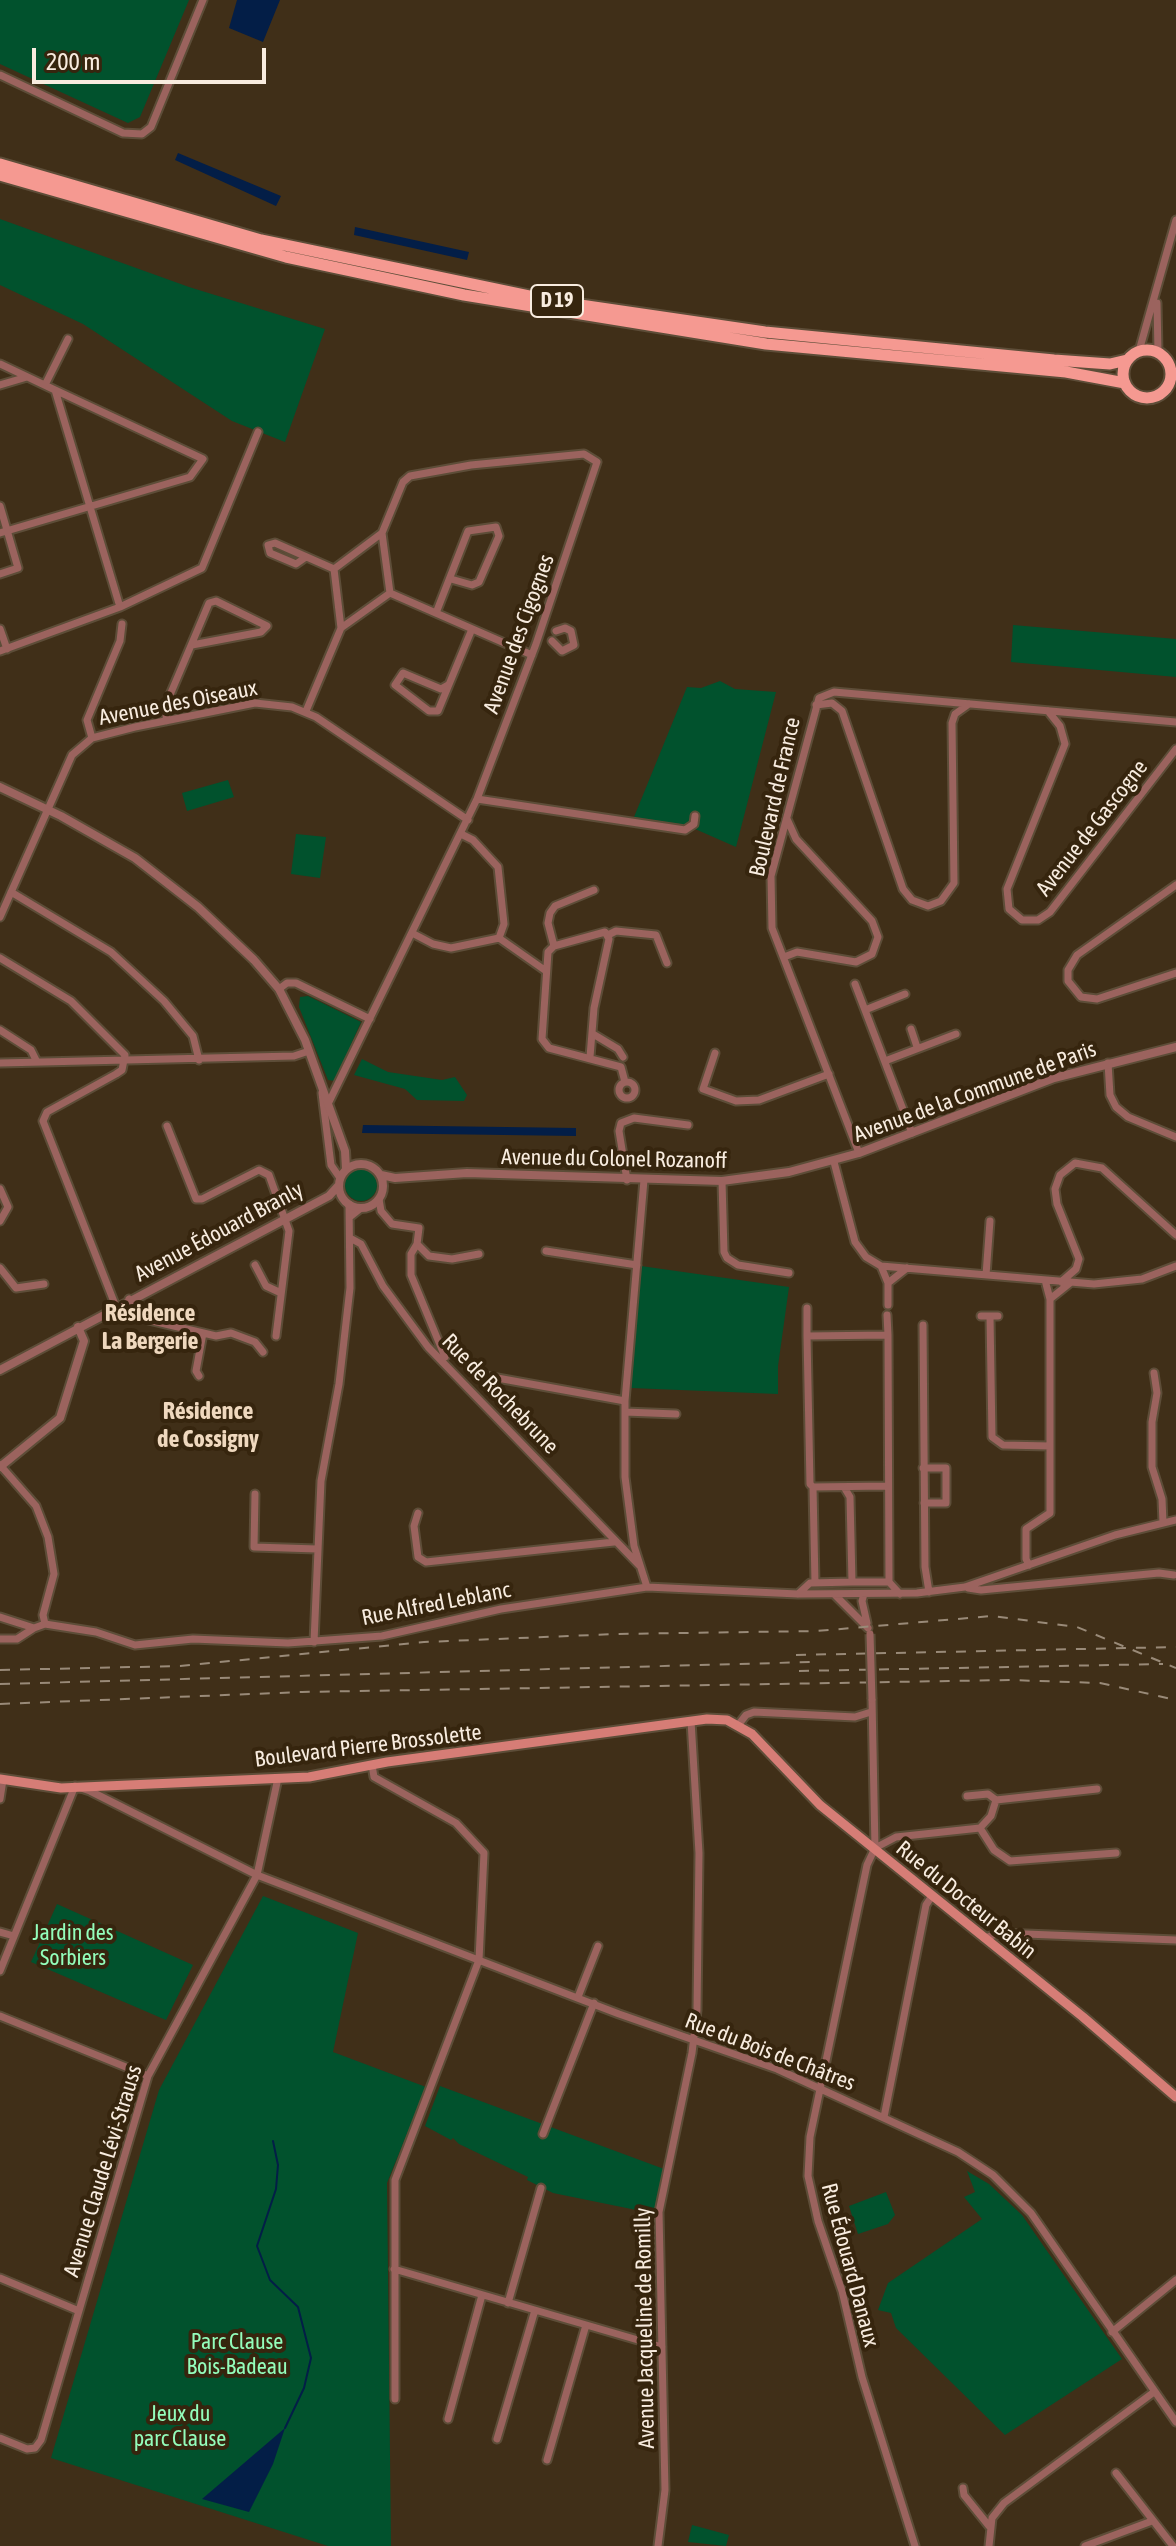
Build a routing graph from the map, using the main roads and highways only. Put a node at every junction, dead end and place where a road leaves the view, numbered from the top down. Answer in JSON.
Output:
{"nodes":[{"id":1,"x":0,"y":164,"type":"edge"},
{"id":2,"x":0,"y":176,"type":"edge"},
{"id":3,"x":1127,"y":360,"type":"junction"},
{"id":4,"x":1172,"y":367,"type":"edge"},
{"id":5,"x":1173,"y":382,"type":"edge"},
{"id":6,"x":1125,"y":383,"type":"junction"},
{"id":7,"x":739,"y":1724,"type":"joint"},
{"id":8,"x":1,"y":1779,"type":"edge"},
{"id":9,"x":1176,"y":2097,"type":"edge"}],
"edges":[{"from":1,"to":3,"type":"main road","number":"D 19"},
{"from":2,"to":6,"type":"main road","number":"D 19"},
{"from":3,"to":4,"type":"main road"},
{"from":3,"to":6,"type":"main road"},
{"from":4,"to":5,"type":"main road"},
{"from":5,"to":6,"type":"main road"},
{"from":7,"to":8,"type":"main road","name":"Boulevard Pierre Brossolette"},
{"from":7,"to":9,"type":"main road","name":"Rue du Docteur Babin"}]}
